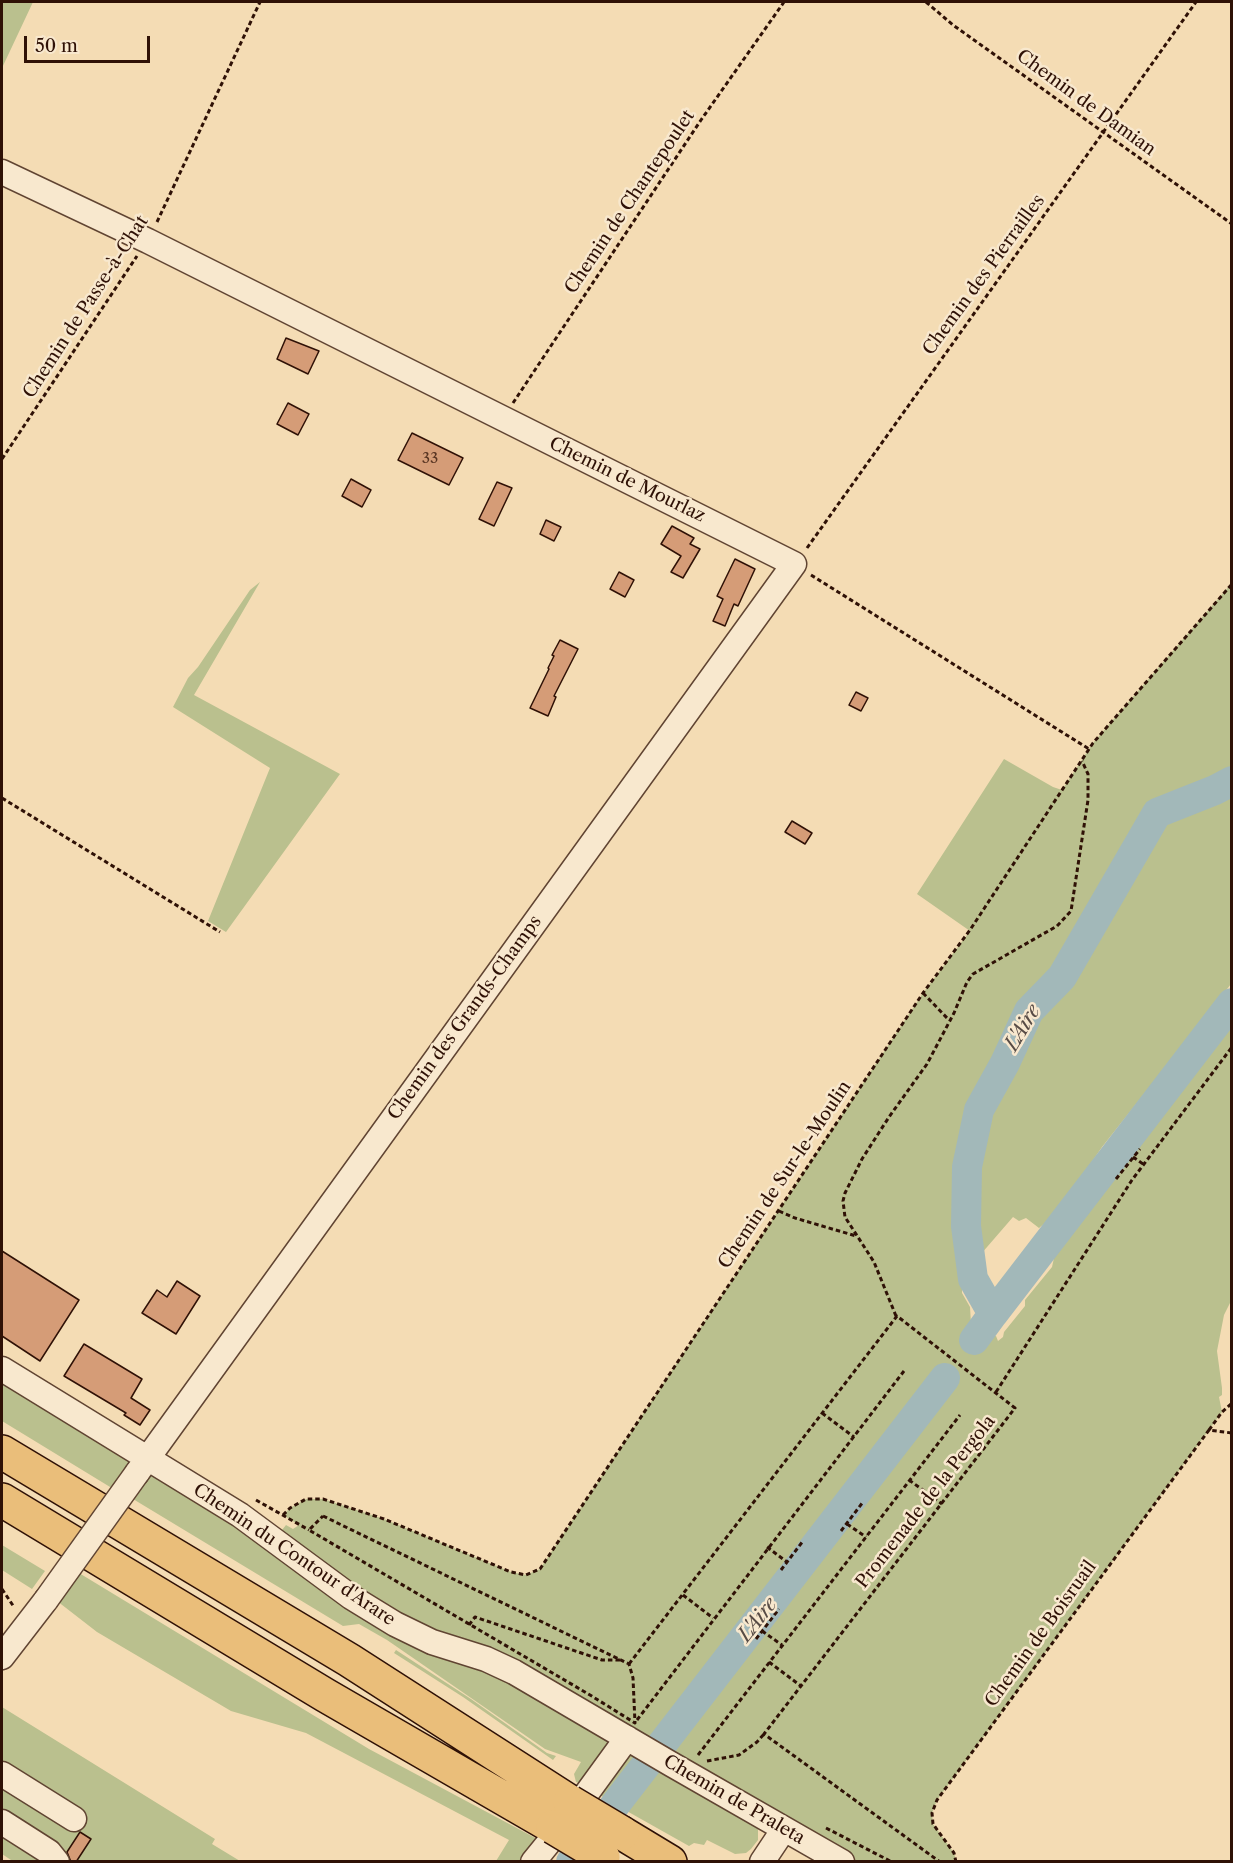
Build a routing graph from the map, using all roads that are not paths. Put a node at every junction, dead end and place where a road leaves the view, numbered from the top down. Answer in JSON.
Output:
{"nodes":[{"id":1,"x":2,"y":172,"type":"edge"},
{"id":2,"x":794,"y":564,"type":"joint"},
{"id":3,"x":2,"y":1369,"type":"edge"},
{"id":4,"x":2,"y":1452,"type":"edge"},
{"id":5,"x":143,"y":1466,"type":"junction"},
{"id":6,"x":2,"y":1500,"type":"edge"},
{"id":7,"x":2,"y":1658,"type":"edge"},
{"id":8,"x":632,"y":1735,"type":"junction"},
{"id":9,"x":2,"y":1774,"type":"edge"},
{"id":10,"x":562,"y":1814,"type":"junction"},
{"id":11,"x":74,"y":1819,"type":"dead end"},
{"id":12,"x":2,"y":1822,"type":"edge"},
{"id":13,"x":784,"y":1829,"type":"junction"},
{"id":14,"x":612,"y":1850,"type":"edge"},
{"id":15,"x":57,"y":1862,"type":"edge"},
{"id":16,"x":533,"y":1862,"type":"edge"},
{"id":17,"x":670,"y":1862,"type":"edge"},
{"id":18,"x":762,"y":1862,"type":"edge"},
{"id":19,"x":842,"y":1862,"type":"edge"}],
"edges":[{"from":1,"to":2,"type":"street","name":"Chemin de Mourlaz"},
{"from":2,"to":5,"type":"street","name":"Chemin des Grands-Champs"},
{"from":3,"to":5,"type":"street","name":"Chemin du Contour d'Arare"},
{"from":4,"to":10,"type":"highway"},
{"from":5,"to":7,"type":"street","name":"Chemin des Grands-Champs","bridge":true},
{"from":5,"to":8,"type":"street","name":"Chemin du Contour d'Arare"},
{"from":6,"to":10,"type":"highway"},
{"from":8,"to":13,"type":"street","name":"Chemin de Praleta"},
{"from":8,"to":16,"type":"street"},
{"from":9,"to":11,"type":"street"},
{"from":10,"to":14,"type":"highway","bridge":true},
{"from":12,"to":15,"type":"street"},
{"from":13,"to":18,"type":"street"},
{"from":13,"to":19,"type":"street","name":"Chemin de Praleta"},
{"from":14,"to":17,"type":"highway"}]}
